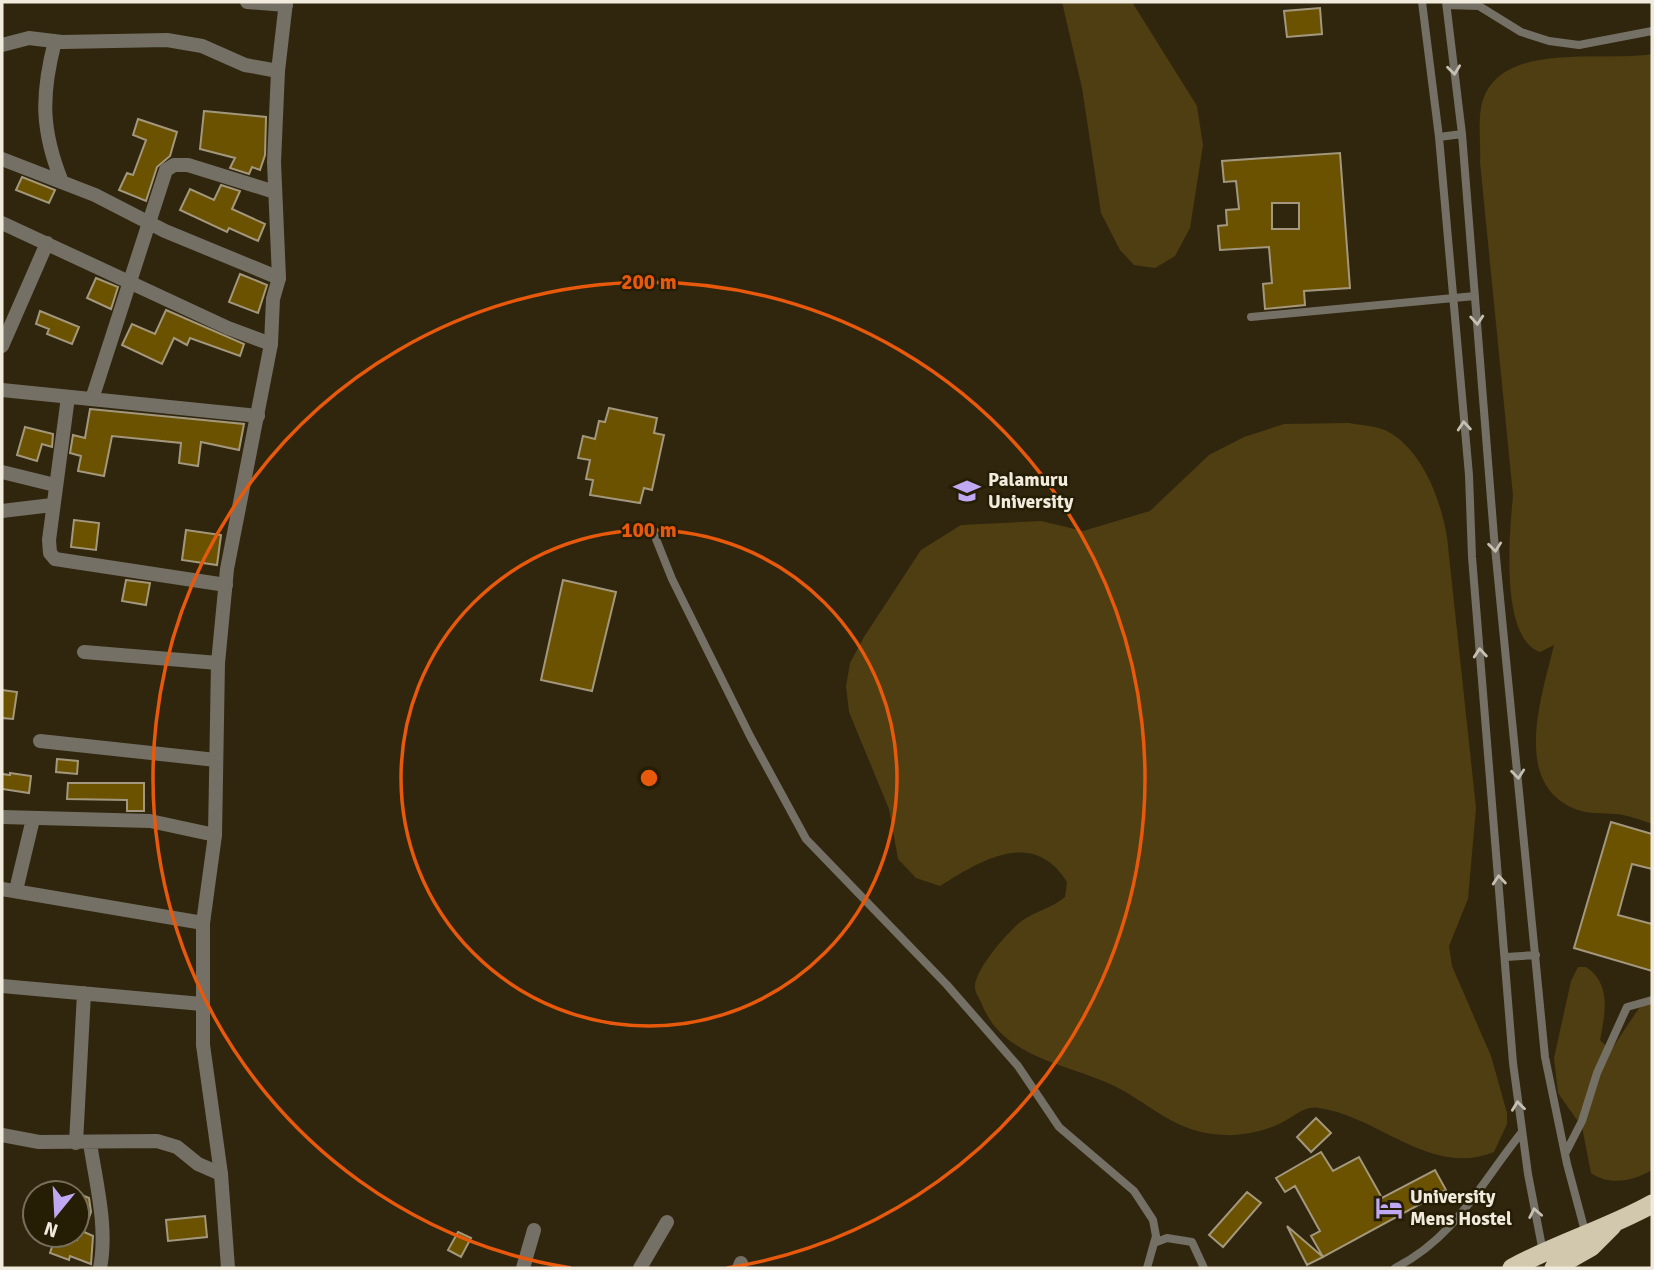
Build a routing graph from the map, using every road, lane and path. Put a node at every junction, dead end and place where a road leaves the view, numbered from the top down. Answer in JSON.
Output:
{"nodes":[{"id":1,"x":247,"y":2,"type":"edge"},
{"id":2,"x":1422,"y":2,"type":"edge"},
{"id":3,"x":286,"y":3,"type":"edge"},
{"id":4,"x":1446,"y":4,"type":"edge"},
{"id":5,"x":1652,"y":31,"type":"edge"},
{"id":6,"x":55,"y":41,"type":"junction"},
{"id":7,"x":2,"y":45,"type":"edge"},
{"id":8,"x":278,"y":71,"type":"junction"},
{"id":9,"x":1462,"y":134,"type":"junction"},
{"id":10,"x":1439,"y":137,"type":"junction"},
{"id":11,"x":2,"y":159,"type":"edge"},
{"id":12,"x":62,"y":182,"type":"junction"},
{"id":13,"x":275,"y":192,"type":"junction"},
{"id":14,"x":2,"y":223,"type":"edge"},
{"id":15,"x":150,"y":223,"type":"junction"},
{"id":16,"x":47,"y":243,"type":"junction"},
{"id":17,"x":279,"y":278,"type":"junction"},
{"id":18,"x":131,"y":283,"type":"junction"},
{"id":19,"x":1475,"y":296,"type":"junction"},
{"id":20,"x":1452,"y":299,"type":"junction"},
{"id":21,"x":1251,"y":317,"type":"dead end"},
{"id":22,"x":271,"y":344,"type":"junction"},
{"id":23,"x":2,"y":346,"type":"edge"},
{"id":24,"x":2,"y":390,"type":"edge"},
{"id":25,"x":68,"y":397,"type":"junction"},
{"id":26,"x":92,"y":399,"type":"junction"},
{"id":27,"x":258,"y":416,"type":"junction"},
{"id":28,"x":2,"y":472,"type":"edge"},
{"id":29,"x":55,"y":485,"type":"junction"},
{"id":30,"x":52,"y":505,"type":"junction"},
{"id":31,"x":2,"y":511,"type":"edge"},
{"id":32,"x":652,"y":529,"type":"dead end"},
{"id":33,"x":226,"y":585,"type":"junction"},
{"id":34,"x":85,"y":652,"type":"dead end"},
{"id":35,"x":218,"y":663,"type":"junction"},
{"id":36,"x":40,"y":741,"type":"dead end"},
{"id":37,"x":216,"y":760,"type":"junction"},
{"id":38,"x":2,"y":817,"type":"edge"},
{"id":39,"x":33,"y":819,"type":"junction"},
{"id":40,"x":215,"y":835,"type":"junction"},
{"id":41,"x":9,"y":889,"type":"edge"},
{"id":42,"x":203,"y":923,"type":"junction"},
{"id":43,"x":1536,"y":955,"type":"junction"},
{"id":44,"x":1506,"y":957,"type":"junction"},
{"id":45,"x":2,"y":986,"type":"edge"},
{"id":46,"x":84,"y":993,"type":"junction"},
{"id":47,"x":1652,"y":1000,"type":"edge"},
{"id":48,"x":202,"y":1003,"type":"junction"},
{"id":49,"x":1522,"y":1132,"type":"junction"},
{"id":50,"x":2,"y":1135,"type":"edge"},
{"id":51,"x":83,"y":1143,"type":"junction"},
{"id":52,"x":1566,"y":1152,"type":"junction"},
{"id":53,"x":221,"y":1174,"type":"junction"},
{"id":54,"x":1652,"y":1204,"type":"edge"},
{"id":55,"x":667,"y":1222,"type":"dead end"},
{"id":56,"x":534,"y":1230,"type":"dead end"},
{"id":57,"x":1588,"y":1240,"type":"junction"},
{"id":58,"x":1154,"y":1243,"type":"junction"},
{"id":59,"x":1550,"y":1263,"type":"edge"},
{"id":60,"x":100,"y":1268,"type":"edge"},
{"id":61,"x":229,"y":1268,"type":"edge"},
{"id":62,"x":523,"y":1268,"type":"edge"},
{"id":63,"x":640,"y":1268,"type":"edge"},
{"id":64,"x":1147,"y":1268,"type":"edge"},
{"id":65,"x":1204,"y":1268,"type":"edge"},
{"id":66,"x":1395,"y":1268,"type":"edge"},
{"id":67,"x":1512,"y":1268,"type":"edge"}],
"edges":[{"from":1,"to":3,"type":"street"},
{"from":2,"to":10,"type":"lane"},
{"from":3,"to":8,"type":"street"},
{"from":4,"to":5,"type":"lane"},
{"from":4,"to":9,"type":"lane","one_way":true},
{"from":6,"to":7,"type":"street"},
{"from":6,"to":8,"type":"street"},
{"from":6,"to":12,"type":"street"},
{"from":8,"to":13,"type":"street"},
{"from":9,"to":10,"type":"lane"},
{"from":9,"to":19,"type":"lane"},
{"from":10,"to":20,"type":"lane"},
{"from":11,"to":12,"type":"street"},
{"from":12,"to":15,"type":"street"},
{"from":13,"to":15,"type":"street"},
{"from":13,"to":17,"type":"street"},
{"from":14,"to":16,"type":"street"},
{"from":15,"to":17,"type":"street"},
{"from":15,"to":18,"type":"street"},
{"from":16,"to":18,"type":"street"},
{"from":16,"to":23,"type":"street"},
{"from":17,"to":22,"type":"street"},
{"from":18,"to":22,"type":"street"},
{"from":18,"to":26,"type":"street"},
{"from":19,"to":20,"type":"lane"},
{"from":19,"to":43,"type":"lane","one_way":true},
{"from":20,"to":21,"type":"lane"},
{"from":44,"to":20,"type":"lane","one_way":true},
{"from":22,"to":27,"type":"street"},
{"from":24,"to":25,"type":"street"},
{"from":25,"to":26,"type":"street"},
{"from":25,"to":29,"type":"street"},
{"from":26,"to":27,"type":"street"},
{"from":27,"to":33,"type":"street"},
{"from":28,"to":29,"type":"street"},
{"from":29,"to":30,"type":"street"},
{"from":30,"to":31,"type":"street"},
{"from":30,"to":33,"type":"street"},
{"from":32,"to":58,"type":"lane"},
{"from":33,"to":35,"type":"street"},
{"from":34,"to":35,"type":"street"},
{"from":35,"to":37,"type":"street"},
{"from":36,"to":37,"type":"street"},
{"from":37,"to":40,"type":"street"},
{"from":38,"to":39,"type":"street"},
{"from":39,"to":40,"type":"street"},
{"from":39,"to":41,"type":"street"},
{"from":40,"to":42,"type":"street"},
{"from":41,"to":42,"type":"street"},
{"from":42,"to":48,"type":"street"},
{"from":43,"to":44,"type":"lane"},
{"from":43,"to":52,"type":"lane"},
{"from":49,"to":44,"type":"lane","one_way":true},
{"from":45,"to":46,"type":"street"},
{"from":46,"to":48,"type":"street"},
{"from":46,"to":51,"type":"street"},
{"from":47,"to":52,"type":"lane"},
{"from":48,"to":53,"type":"street"},
{"from":59,"to":49,"type":"lane","one_way":true},
{"from":49,"to":66,"type":"lane"},
{"from":50,"to":51,"type":"street"},
{"from":51,"to":53,"type":"street"},
{"from":51,"to":60,"type":"street"},
{"from":52,"to":57,"type":"lane"},
{"from":53,"to":61,"type":"street"},
{"from":54,"to":57,"type":"highway"},
{"from":55,"to":63,"type":"street"},
{"from":56,"to":62,"type":"street"},
{"from":57,"to":59,"type":"highway"},
{"from":58,"to":64,"type":"lane"},
{"from":58,"to":65,"type":"lane"},
{"from":59,"to":67,"type":"highway"}]}
